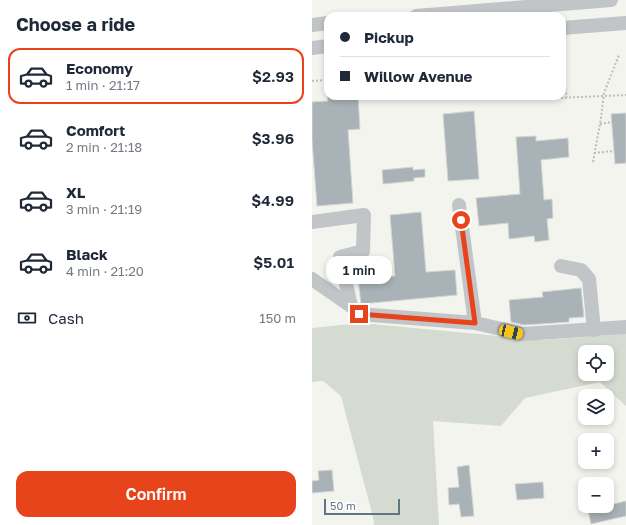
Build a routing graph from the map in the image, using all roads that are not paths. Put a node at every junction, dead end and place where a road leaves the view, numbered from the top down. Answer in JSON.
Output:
{"nodes":[{"id":1,"x":612,"y":0,"type":"edge"},
{"id":2,"x":575,"y":2,"type":"edge"},
{"id":3,"x":491,"y":5,"type":"edge"},
{"id":4,"x":443,"y":12,"type":"edge"},
{"id":5,"x":324,"y":24,"type":"edge"},
{"id":6,"x":312,"y":25,"type":"edge"},
{"id":7,"x":625,"y":27,"type":"edge"},
{"id":8,"x":566,"y":28,"type":"edge"},
{"id":9,"x":324,"y":46,"type":"edge"},
{"id":10,"x":312,"y":48,"type":"edge"},
{"id":11,"x":459,"y":206,"type":"dead end"},
{"id":12,"x":312,"y":222,"type":"edge"},
{"id":13,"x":561,"y":266,"type":"dead end"},
{"id":14,"x":312,"y":279,"type":"edge"},
{"id":15,"x":351,"y":306,"type":"junction"},
{"id":16,"x":475,"y":323,"type":"junction"},
{"id":17,"x":626,"y":327,"type":"edge"},
{"id":18,"x":594,"y":330,"type":"junction"}],
"edges":[{"from":1,"to":2,"type":"street"},
{"from":2,"to":3,"type":"street"},
{"from":3,"to":4,"type":"street"},
{"from":5,"to":6,"type":"street"},
{"from":7,"to":8,"type":"street"},
{"from":9,"to":10,"type":"street"},
{"from":11,"to":16,"type":"street"},
{"from":12,"to":15,"type":"street"},
{"from":13,"to":18,"type":"street"},
{"from":14,"to":15,"type":"street"},
{"from":15,"to":16,"type":"street"},
{"from":16,"to":18,"type":"street"},
{"from":17,"to":18,"type":"street"}]}
